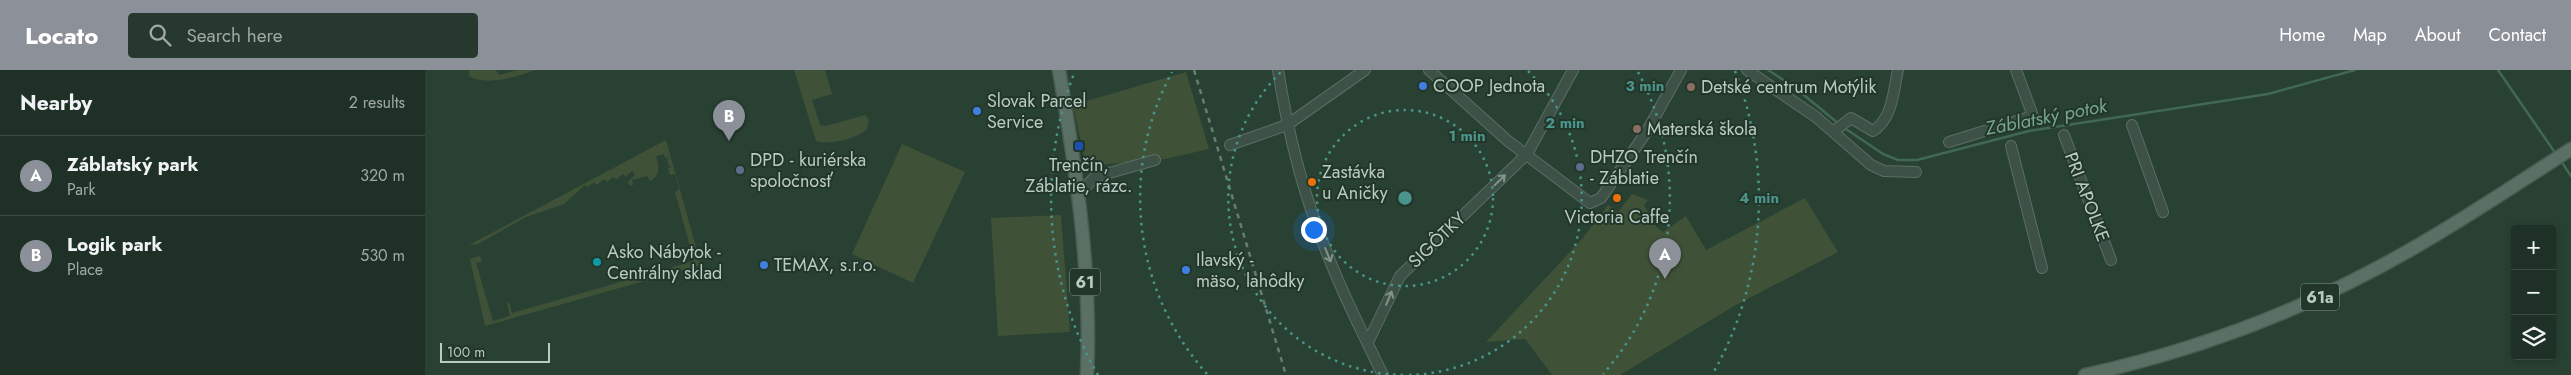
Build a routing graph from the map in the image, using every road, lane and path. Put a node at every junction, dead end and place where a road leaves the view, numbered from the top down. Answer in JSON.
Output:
{"nodes":[{"id":1,"x":1059,"y":70,"type":"edge"},
{"id":2,"x":1278,"y":70,"type":"edge"},
{"id":3,"x":1365,"y":70,"type":"edge"},
{"id":4,"x":1429,"y":70,"type":"edge"},
{"id":5,"x":1573,"y":70,"type":"edge"},
{"id":6,"x":1681,"y":70,"type":"edge"},
{"id":7,"x":1747,"y":70,"type":"edge"},
{"id":8,"x":1898,"y":70,"type":"edge"},
{"id":9,"x":2016,"y":70,"type":"edge"},
{"id":10,"x":1287,"y":125,"type":"junction"},
{"id":11,"x":2132,"y":125,"type":"dead end"},
{"id":12,"x":1838,"y":128,"type":"junction"},
{"id":13,"x":2064,"y":135,"type":"dead end"},
{"id":14,"x":1949,"y":142,"type":"dead end"},
{"id":15,"x":1230,"y":144,"type":"dead end"},
{"id":16,"x":2011,"y":146,"type":"dead end"},
{"id":17,"x":2571,"y":149,"type":"edge"},
{"id":18,"x":1527,"y":154,"type":"junction"},
{"id":19,"x":1155,"y":160,"type":"dead end"},
{"id":20,"x":1074,"y":170,"type":"junction"},
{"id":21,"x":1916,"y":172,"type":"dead end"},
{"id":22,"x":1095,"y":177,"type":"junction"},
{"id":23,"x":1077,"y":196,"type":"junction"},
{"id":24,"x":2163,"y":212,"type":"dead end"},
{"id":25,"x":2111,"y":260,"type":"dead end"},
{"id":26,"x":2042,"y":268,"type":"dead end"},
{"id":27,"x":1368,"y":342,"type":"junction"},
{"id":28,"x":1087,"y":375,"type":"edge"},
{"id":29,"x":1383,"y":375,"type":"edge"},
{"id":30,"x":2085,"y":375,"type":"edge"}],
"edges":[{"from":1,"to":20,"type":"main road","number":"61"},
{"from":2,"to":10,"type":"street"},
{"from":3,"to":10,"type":"street"},
{"from":4,"to":18,"type":"street"},
{"from":5,"to":18,"type":"street","name":"SIGÔTKY"},
{"from":6,"to":18,"type":"street"},
{"from":7,"to":12,"type":"street"},
{"from":8,"to":12,"type":"street"},
{"from":9,"to":14,"type":"street"},
{"from":10,"to":15,"type":"street"},
{"from":10,"to":27,"type":"street","one_way":true},
{"from":11,"to":24,"type":"street"},
{"from":12,"to":21,"type":"street"},
{"from":13,"to":25,"type":"street","name":"PRI APOLKE"},
{"from":16,"to":26,"type":"street"},
{"from":17,"to":30,"type":"main road","number":"61a"},
{"from":27,"to":18,"type":"street","name":"SIGÔTKY","one_way":true},
{"from":19,"to":22,"type":"street"},
{"from":20,"to":22,"type":"street"},
{"from":20,"to":23,"type":"main road","number":"61"},
{"from":22,"to":23,"type":"street"},
{"from":23,"to":28,"type":"main road","number":"61"},
{"from":27,"to":29,"type":"street"}]}
